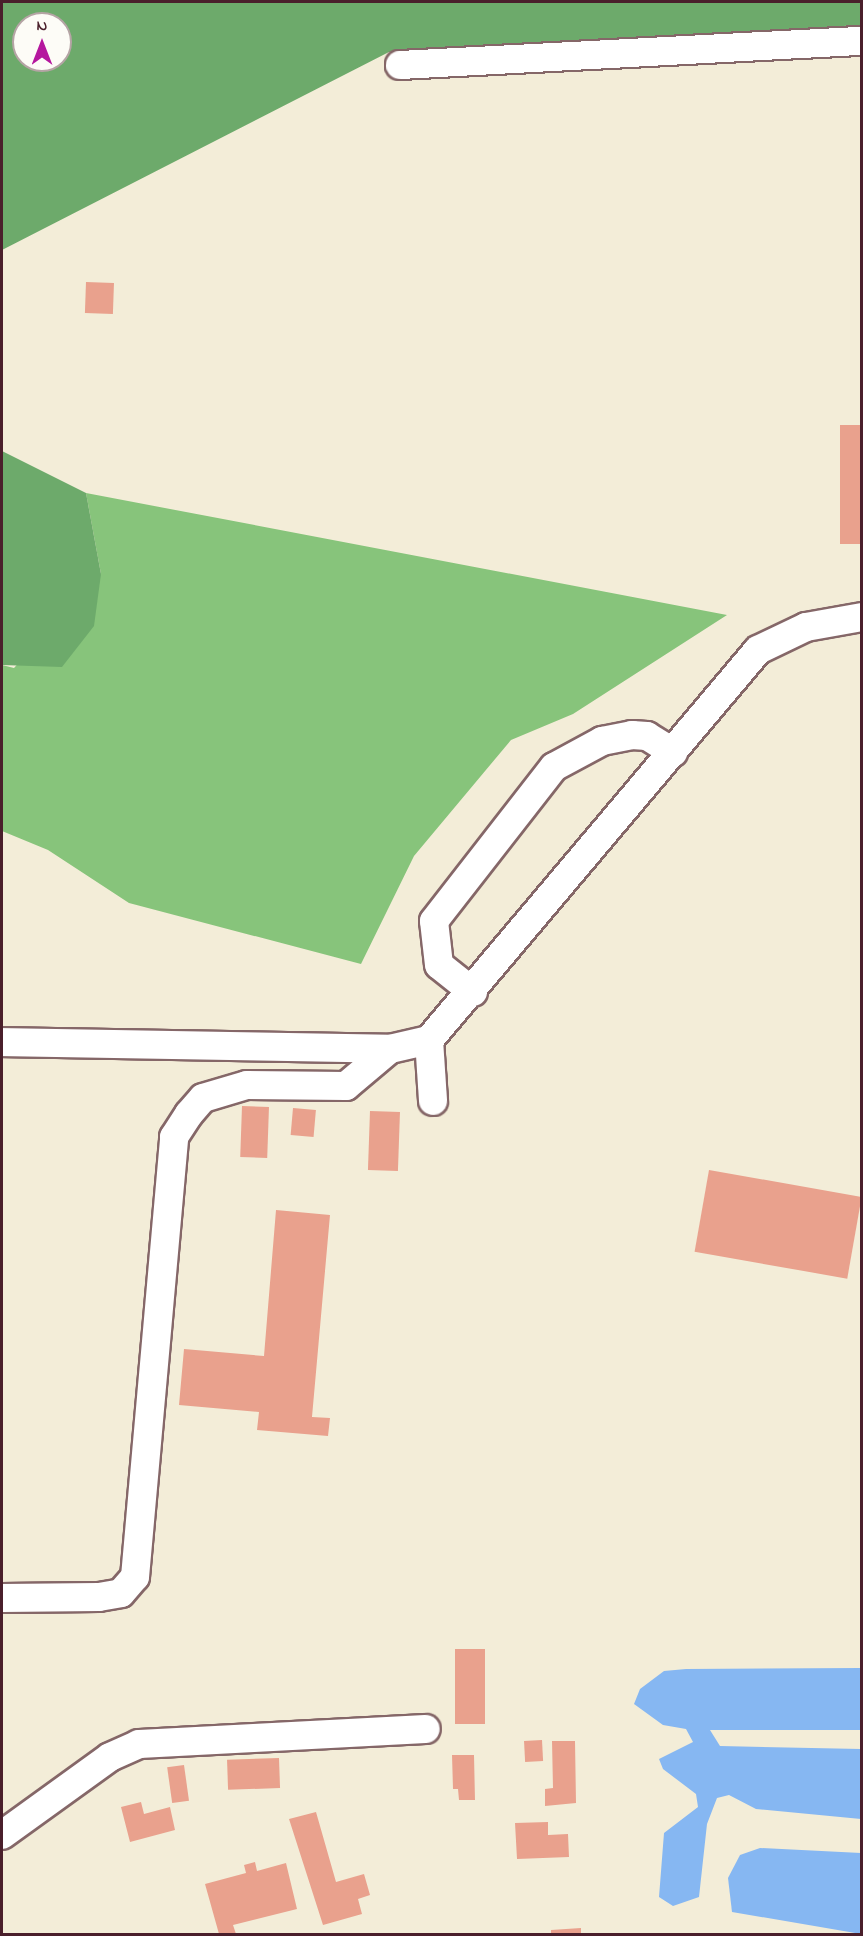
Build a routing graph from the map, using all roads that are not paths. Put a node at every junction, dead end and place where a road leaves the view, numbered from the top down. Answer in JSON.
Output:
{"nodes":[{"id":1,"x":861,"y":41,"type":"edge"},
{"id":2,"x":400,"y":65,"type":"dead end"},
{"id":3,"x":861,"y":617,"type":"edge"},
{"id":4,"x":673,"y":752,"type":"junction"},
{"id":5,"x":473,"y":992,"type":"junction"},
{"id":6,"x":429,"y":1040,"type":"junction"},
{"id":7,"x":2,"y":1042,"type":"edge"},
{"id":8,"x":390,"y":1049,"type":"junction"},
{"id":9,"x":433,"y":1101,"type":"dead end"},
{"id":10,"x":2,"y":1598,"type":"edge"},
{"id":11,"x":426,"y":1729,"type":"dead end"},
{"id":12,"x":2,"y":1835,"type":"edge"}],
"edges":[{"from":1,"to":2,"type":"street"},
{"from":3,"to":4,"type":"street"},
{"from":4,"to":5,"type":"street"},
{"from":4,"to":5,"type":"street"},
{"from":5,"to":6,"type":"street"},
{"from":6,"to":8,"type":"street"},
{"from":6,"to":9,"type":"street"},
{"from":7,"to":8,"type":"street"},
{"from":8,"to":10,"type":"street"},
{"from":11,"to":12,"type":"street"}]}
